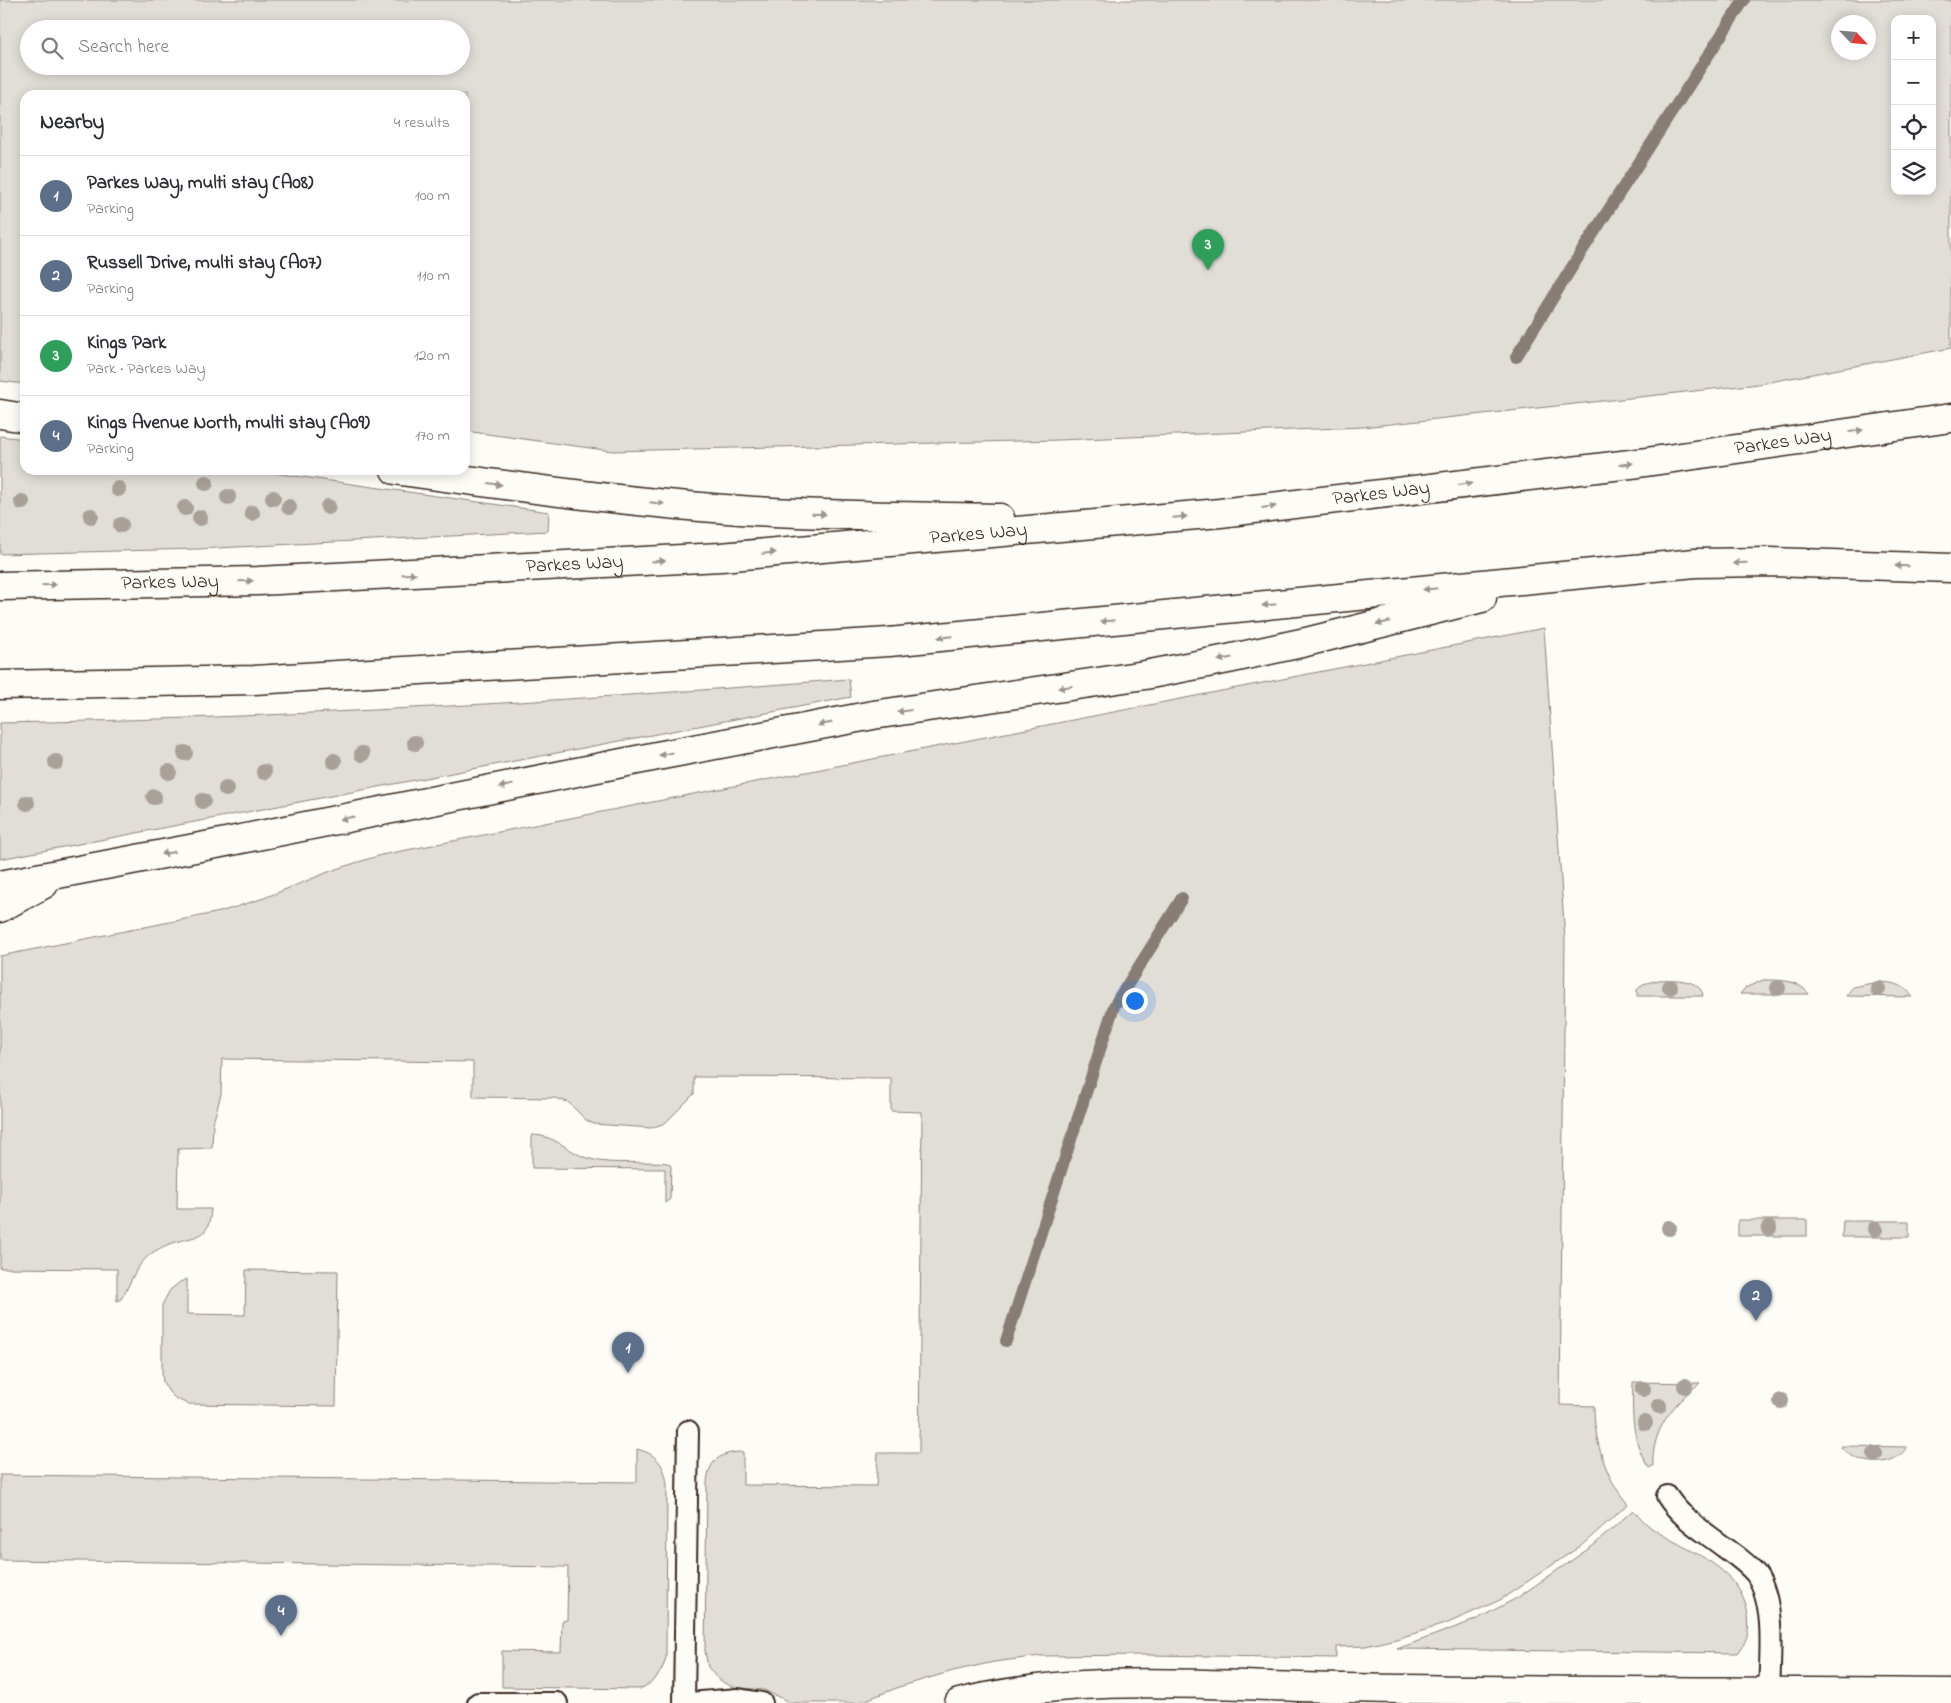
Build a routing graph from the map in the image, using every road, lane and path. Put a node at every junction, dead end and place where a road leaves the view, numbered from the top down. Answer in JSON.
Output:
{"nodes":[{"id":1,"x":0,"y":414,"type":"edge"},
{"id":2,"x":20,"y":417,"type":"edge"},
{"id":3,"x":1951,"y":418,"type":"edge"},
{"id":4,"x":433,"y":475,"type":"edge"},
{"id":5,"x":1139,"y":520,"type":"junction"},
{"id":6,"x":1951,"y":568,"type":"edge"},
{"id":7,"x":1566,"y":576,"type":"junction"},
{"id":8,"x":0,"y":586,"type":"edge"},
{"id":9,"x":0,"y":685,"type":"edge"},
{"id":10,"x":67,"y":871,"type":"junction"},
{"id":11,"x":0,"y":885,"type":"edge"},
{"id":12,"x":0,"y":908,"type":"edge"},
{"id":13,"x":688,"y":1430,"type":"dead end"},
{"id":14,"x":1667,"y":1496,"type":"dead end"},
{"id":15,"x":1769,"y":1691,"type":"junction"},
{"id":16,"x":1951,"y":1693,"type":"edge"},
{"id":17,"x":478,"y":1703,"type":"edge"},
{"id":18,"x":557,"y":1703,"type":"edge"},
{"id":19,"x":684,"y":1703,"type":"edge"},
{"id":20,"x":689,"y":1703,"type":"edge"},
{"id":21,"x":762,"y":1703,"type":"edge"},
{"id":22,"x":959,"y":1703,"type":"edge"}],
"edges":[{"from":1,"to":2,"type":"main road"},
{"from":5,"to":3,"type":"main road","name":"Parkes Way","one_way":true},
{"from":4,"to":5,"type":"main road","one_way":true},
{"from":8,"to":5,"type":"main road","name":"Parkes Way","one_way":true},
{"from":6,"to":7,"type":"main road","one_way":true},
{"from":7,"to":9,"type":"main road","one_way":true},
{"from":7,"to":10,"type":"main road","one_way":true},
{"from":10,"to":11,"type":"main road"},
{"from":10,"to":12,"type":"main road"},
{"from":13,"to":19,"type":"lane"},
{"from":14,"to":15,"type":"lane"},
{"from":15,"to":16,"type":"main road"},
{"from":15,"to":22,"type":"main road"},
{"from":17,"to":18,"type":"lane"},
{"from":20,"to":21,"type":"lane"}]}
